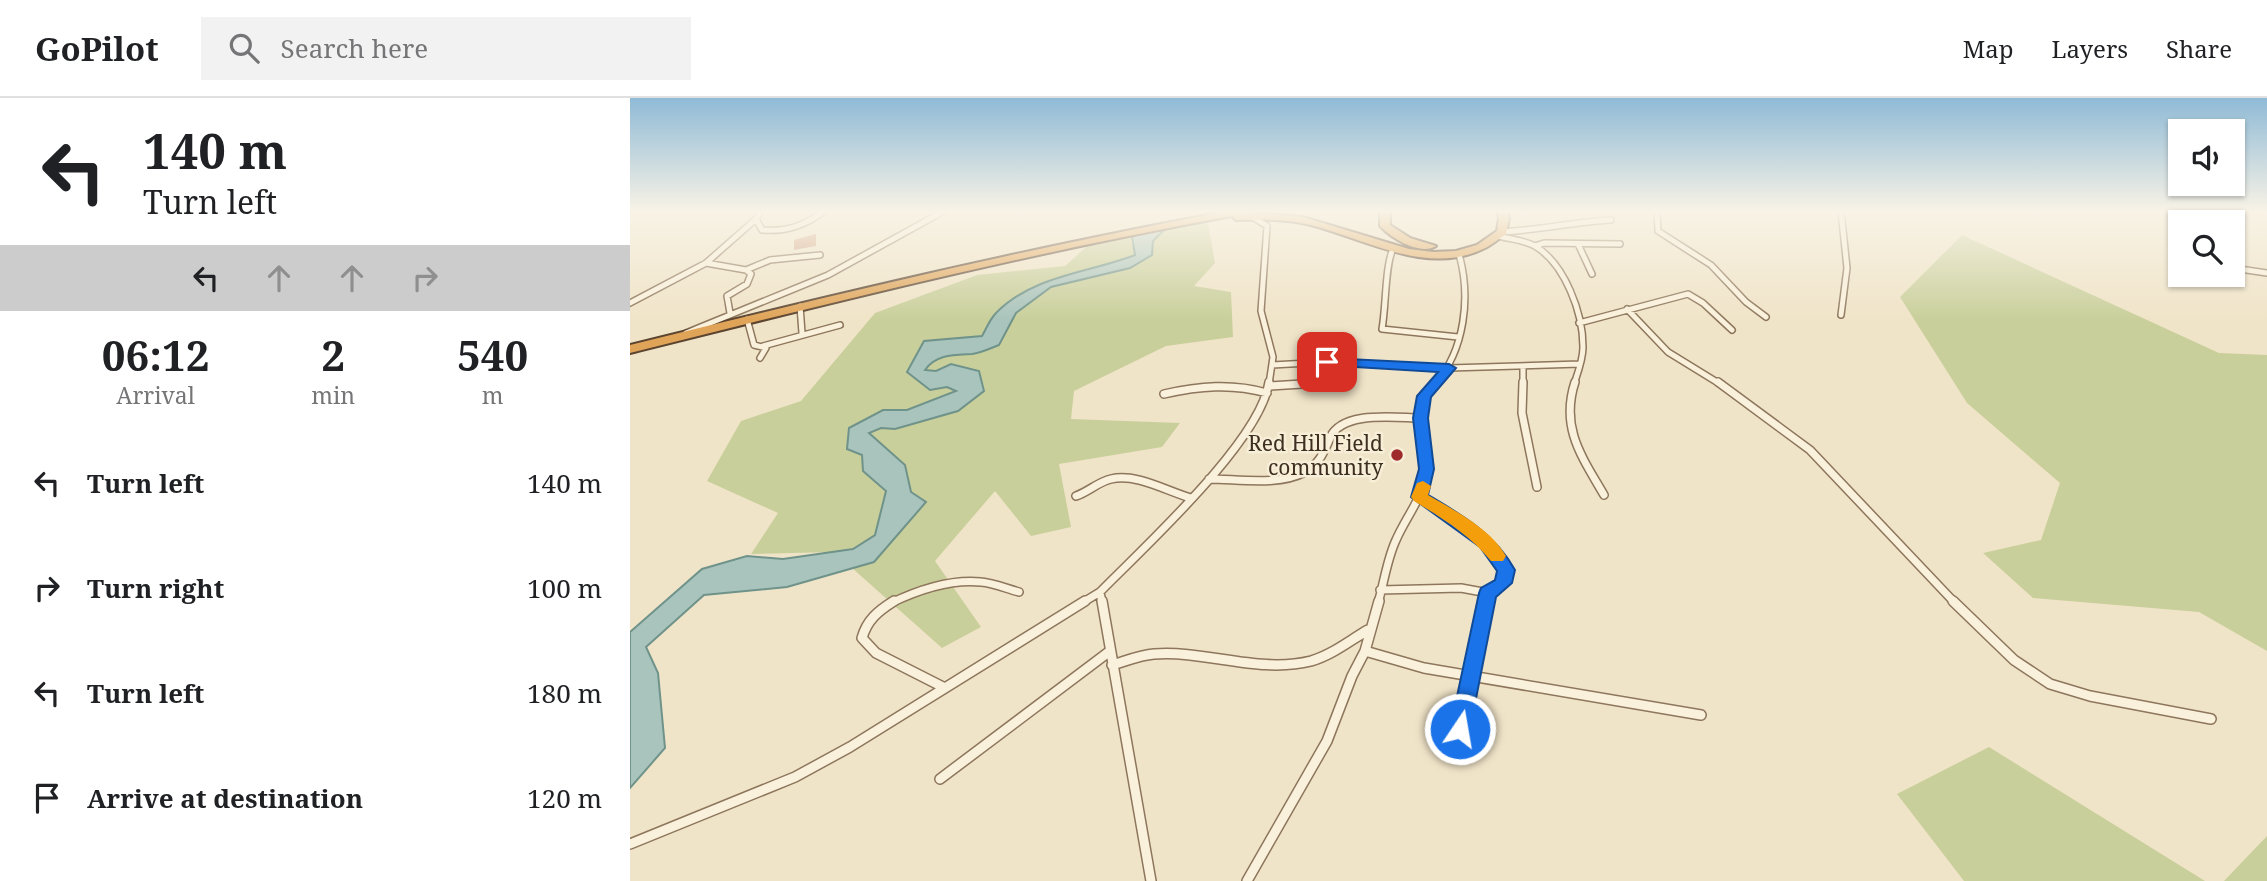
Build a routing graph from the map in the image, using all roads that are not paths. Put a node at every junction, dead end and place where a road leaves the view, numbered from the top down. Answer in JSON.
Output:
{"nodes":[{"id":1,"x":724,"y":248,"type":"edge"},
{"id":2,"x":881,"y":248,"type":"edge"},
{"id":3,"x":1052,"y":248,"type":"edge"},
{"id":4,"x":1265,"y":248,"type":"edge"},
{"id":5,"x":1390,"y":248,"type":"edge"},
{"id":6,"x":1478,"y":248,"type":"edge"},
{"id":7,"x":1537,"y":248,"type":"edge"},
{"id":8,"x":1580,"y":248,"type":"edge"},
{"id":9,"x":1686,"y":248,"type":"edge"},
{"id":10,"x":1845,"y":248,"type":"edge"},
{"id":11,"x":1394,"y":249,"type":"junction"},
{"id":12,"x":1459,"y":254,"type":"junction"},
{"id":13,"x":820,"y":255,"type":"dead end"},
{"id":14,"x":706,"y":263,"type":"junction"},
{"id":15,"x":746,"y":270,"type":"junction"},
{"id":16,"x":2245,"y":270,"type":"edge"},
{"id":17,"x":2267,"y":273,"type":"edge"},
{"id":18,"x":1592,"y":274,"type":"dead end"},
{"id":19,"x":630,"y":303,"type":"edge"},
{"id":20,"x":800,"y":306,"type":"junction"},
{"id":21,"x":1627,"y":309,"type":"junction"},
{"id":22,"x":730,"y":313,"type":"junction"},
{"id":23,"x":1842,"y":315,"type":"dead end"},
{"id":24,"x":1766,"y":317,"type":"dead end"},
{"id":25,"x":747,"y":319,"type":"junction"},
{"id":26,"x":1579,"y":323,"type":"junction"},
{"id":27,"x":840,"y":325,"type":"dead end"},
{"id":28,"x":1732,"y":330,"type":"dead end"},
{"id":29,"x":802,"y":333,"type":"junction"},
{"id":30,"x":681,"y":336,"type":"junction"},
{"id":31,"x":1458,"y":337,"type":"junction"},
{"id":32,"x":763,"y":346,"type":"junction"},
{"id":33,"x":630,"y":349,"type":"edge"},
{"id":34,"x":761,"y":358,"type":"dead end"},
{"id":35,"x":1350,"y":364,"type":"junction"},
{"id":36,"x":1580,"y":364,"type":"junction"},
{"id":37,"x":1272,"y":365,"type":"junction"},
{"id":38,"x":1449,"y":368,"type":"junction"},
{"id":39,"x":1523,"y":368,"type":"junction"},
{"id":40,"x":1268,"y":390,"type":"junction"},
{"id":41,"x":1164,"y":394,"type":"dead end"},
{"id":42,"x":1420,"y":418,"type":"junction"},
{"id":43,"x":1209,"y":479,"type":"junction"},
{"id":44,"x":1537,"y":487,"type":"dead end"},
{"id":45,"x":1604,"y":495,"type":"dead end"},
{"id":46,"x":1076,"y":496,"type":"dead end"},
{"id":47,"x":1419,"y":497,"type":"junction"},
{"id":48,"x":1191,"y":498,"type":"junction"},
{"id":49,"x":1380,"y":590,"type":"junction"},
{"id":50,"x":1019,"y":592,"type":"dead end"},
{"id":51,"x":1100,"y":592,"type":"junction"},
{"id":52,"x":1488,"y":593,"type":"junction"},
{"id":53,"x":1368,"y":630,"type":"junction"},
{"id":54,"x":1110,"y":650,"type":"junction"},
{"id":55,"x":1365,"y":650,"type":"junction"},
{"id":56,"x":1112,"y":665,"type":"junction"},
{"id":57,"x":1472,"y":676,"type":"junction"},
{"id":58,"x":945,"y":688,"type":"junction"},
{"id":59,"x":1701,"y":715,"type":"dead end"},
{"id":60,"x":2211,"y":719,"type":"dead end"},
{"id":61,"x":1441,"y":740,"type":"dead end"},
{"id":62,"x":940,"y":779,"type":"dead end"},
{"id":63,"x":630,"y":844,"type":"edge"},
{"id":64,"x":1151,"y":881,"type":"edge"},
{"id":65,"x":1247,"y":881,"type":"edge"}],
"edges":[{"from":1,"to":14,"type":"street"},
{"from":2,"to":22,"type":"street"},
{"from":3,"to":20,"type":"highway"},
{"from":4,"to":37,"type":"street"},
{"from":5,"to":11,"type":"highway"},
{"from":6,"to":12,"type":"highway"},
{"from":7,"to":26,"type":"street"},
{"from":8,"to":18,"type":"street"},
{"from":9,"to":24,"type":"street"},
{"from":10,"to":23,"type":"street"},
{"from":11,"to":12,"type":"highway"},
{"from":11,"to":31,"type":"street"},
{"from":12,"to":31,"type":"street"},
{"from":13,"to":15,"type":"street"},
{"from":14,"to":15,"type":"street"},
{"from":14,"to":19,"type":"street"},
{"from":15,"to":22,"type":"street"},
{"from":16,"to":17,"type":"street"},
{"from":20,"to":25,"type":"highway"},
{"from":20,"to":29,"type":"street"},
{"from":21,"to":26,"type":"street"},
{"from":21,"to":28,"type":"street"},
{"from":21,"to":60,"type":"street"},
{"from":22,"to":30,"type":"street"},
{"from":25,"to":30,"type":"highway"},
{"from":25,"to":32,"type":"street"},
{"from":26,"to":36,"type":"street"},
{"from":27,"to":29,"type":"street"},
{"from":29,"to":32,"type":"street"},
{"from":30,"to":33,"type":"highway"},
{"from":31,"to":38,"type":"street"},
{"from":32,"to":34,"type":"street"},
{"from":35,"to":37,"type":"street"},
{"from":35,"to":38,"type":"street"},
{"from":35,"to":40,"type":"street"},
{"from":36,"to":39,"type":"street"},
{"from":36,"to":45,"type":"street"},
{"from":37,"to":40,"type":"street"},
{"from":38,"to":39,"type":"street"},
{"from":38,"to":42,"type":"street"},
{"from":39,"to":44,"type":"street"},
{"from":40,"to":41,"type":"street"},
{"from":40,"to":43,"type":"street"},
{"from":42,"to":43,"type":"street"},
{"from":42,"to":47,"type":"street"},
{"from":43,"to":48,"type":"street"},
{"from":46,"to":48,"type":"street"},
{"from":47,"to":49,"type":"street"},
{"from":47,"to":52,"type":"street"},
{"from":48,"to":51,"type":"street"},
{"from":49,"to":52,"type":"street"},
{"from":49,"to":53,"type":"street"},
{"from":50,"to":58,"type":"street"},
{"from":51,"to":54,"type":"street"},
{"from":51,"to":58,"type":"street"},
{"from":52,"to":57,"type":"street"},
{"from":53,"to":55,"type":"street"},
{"from":53,"to":56,"type":"street"},
{"from":54,"to":56,"type":"street"},
{"from":54,"to":62,"type":"street"},
{"from":55,"to":57,"type":"street"},
{"from":55,"to":65,"type":"street"},
{"from":56,"to":64,"type":"street"},
{"from":57,"to":59,"type":"street"},
{"from":57,"to":61,"type":"street"},
{"from":58,"to":63,"type":"street"}]}
